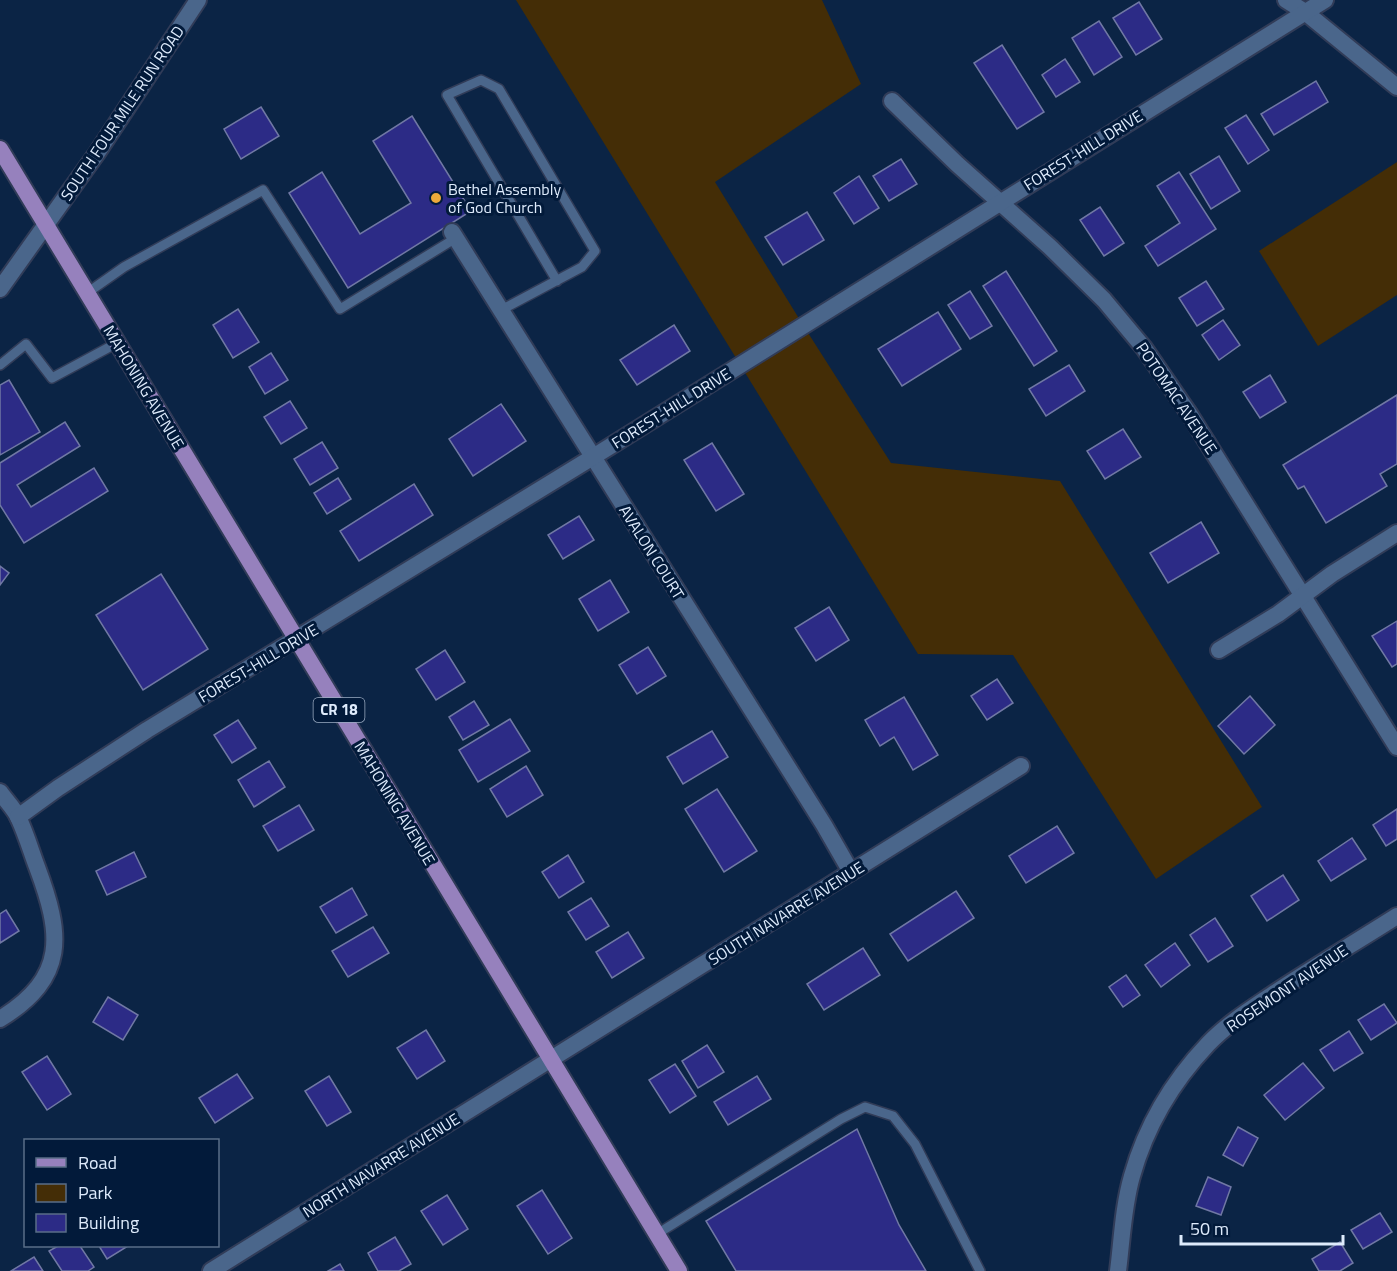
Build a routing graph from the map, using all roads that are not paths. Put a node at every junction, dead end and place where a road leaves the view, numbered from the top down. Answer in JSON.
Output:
{"nodes":[{"id":1,"x":198,"y":0,"type":"edge"},
{"id":2,"x":1286,"y":0,"type":"edge"},
{"id":3,"x":1325,"y":0,"type":"edge"},
{"id":4,"x":1305,"y":12,"type":"junction"},
{"id":5,"x":1397,"y":87,"type":"edge"},
{"id":6,"x":892,"y":100,"type":"dead end"},
{"id":7,"x":3,"y":161,"type":"edge"},
{"id":8,"x":1000,"y":202,"type":"junction"},
{"id":9,"x":46,"y":225,"type":"junction"},
{"id":10,"x":454,"y":235,"type":"joint"},
{"id":11,"x":557,"y":281,"type":"junction"},
{"id":12,"x":0,"y":289,"type":"edge"},
{"id":13,"x":87,"y":293,"type":"junction"},
{"id":14,"x":501,"y":310,"type":"junction"},
{"id":15,"x":117,"y":343,"type":"junction"},
{"id":16,"x":2,"y":360,"type":"edge"},
{"id":17,"x":593,"y":457,"type":"junction"},
{"id":18,"x":1397,"y":533,"type":"edge"},
{"id":19,"x":1303,"y":595,"type":"junction"},
{"id":20,"x":296,"y":640,"type":"junction"},
{"id":21,"x":1220,"y":650,"type":"dead end"},
{"id":22,"x":1397,"y":747,"type":"edge"},
{"id":23,"x":1021,"y":766,"type":"dead end"},
{"id":24,"x":0,"y":792,"type":"edge"},
{"id":25,"x":18,"y":817,"type":"junction"},
{"id":26,"x":851,"y":872,"type":"junction"},
{"id":27,"x":1397,"y":916,"type":"edge"},
{"id":28,"x":0,"y":1019,"type":"edge"},
{"id":29,"x":551,"y":1059,"type":"junction"},
{"id":30,"x":657,"y":1233,"type":"junction"},
{"id":31,"x":211,"y":1271,"type":"edge"},
{"id":32,"x":680,"y":1271,"type":"edge"},
{"id":33,"x":980,"y":1271,"type":"edge"},
{"id":34,"x":1118,"y":1271,"type":"edge"}],
"edges":[{"from":1,"to":9,"type":"street","name":"SOUTH FOUR MILE RUN ROAD"},
{"from":2,"to":4,"type":"street"},
{"from":3,"to":4,"type":"street","name":"FOREST-HILL DRIVE"},
{"from":4,"to":5,"type":"street"},
{"from":4,"to":8,"type":"street","name":"FOREST-HILL DRIVE"},
{"from":6,"to":8,"type":"street","name":"POTOMAC AVENUE"},
{"from":7,"to":9,"type":"main road","name":"MAHONING AVENUE","number":"CR 18"},
{"from":8,"to":17,"type":"street","name":"FOREST-HILL DRIVE"},
{"from":8,"to":19,"type":"street","name":"POTOMAC AVENUE"},
{"from":9,"to":12,"type":"street","name":"SOUTH FOUR MILE RUN ROAD"},
{"from":9,"to":13,"type":"main road","name":"MAHONING AVENUE","number":"CR 18"},
{"from":10,"to":13,"type":"lane"},
{"from":10,"to":14,"type":"street","name":"AVALON COURT"},
{"from":11,"to":11,"type":"lane"},
{"from":11,"to":14,"type":"lane"},
{"from":13,"to":15,"type":"main road","name":"MAHONING AVENUE","number":"CR 18"},
{"from":14,"to":17,"type":"street","name":"AVALON COURT"},
{"from":15,"to":16,"type":"lane"},
{"from":15,"to":20,"type":"main road","name":"MAHONING AVENUE","number":"CR 18"},
{"from":17,"to":20,"type":"street","name":"FOREST-HILL DRIVE"},
{"from":17,"to":26,"type":"street","name":"AVALON COURT"},
{"from":18,"to":19,"type":"street"},
{"from":19,"to":21,"type":"street"},
{"from":19,"to":22,"type":"street","name":"POTOMAC AVENUE"},
{"from":20,"to":25,"type":"street","name":"FOREST-HILL DRIVE"},
{"from":20,"to":29,"type":"main road","name":"MAHONING AVENUE","number":"CR 18"},
{"from":23,"to":26,"type":"street","name":"SOUTH NAVARRE AVENUE"},
{"from":24,"to":25,"type":"street"},
{"from":25,"to":28,"type":"street"},
{"from":26,"to":29,"type":"street","name":"SOUTH NAVARRE AVENUE"},
{"from":27,"to":34,"type":"street","name":"ROSEMONT AVENUE"},
{"from":29,"to":30,"type":"main road","name":"MAHONING AVENUE","number":"CR 18"},
{"from":29,"to":31,"type":"street","name":"NORTH NAVARRE AVENUE"},
{"from":30,"to":32,"type":"main road","name":"MAHONING AVENUE","number":"CR 18"},
{"from":30,"to":33,"type":"lane"}]}
